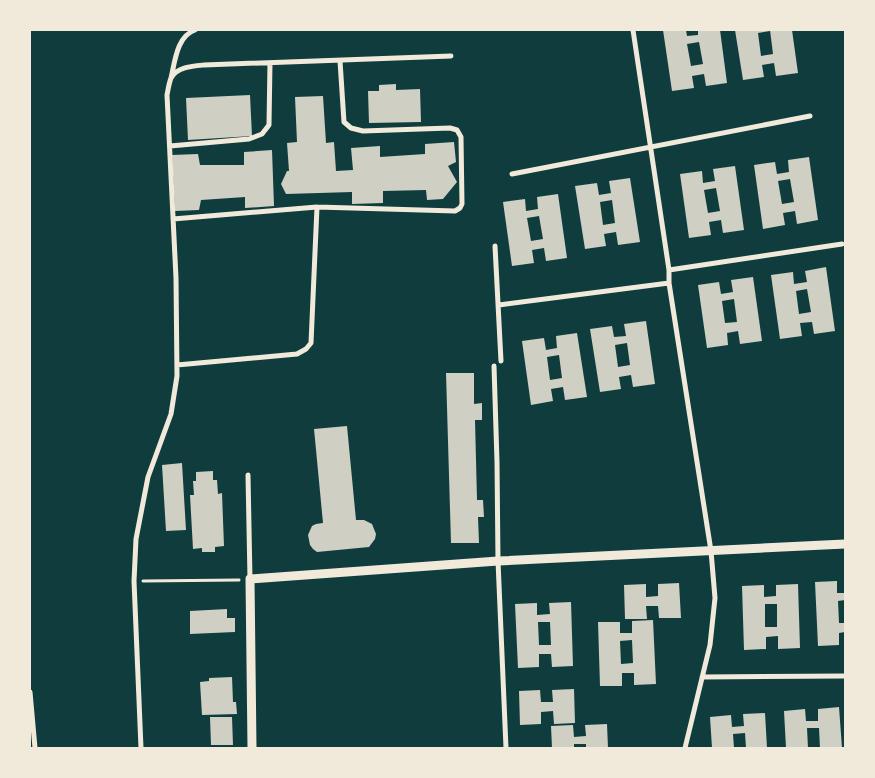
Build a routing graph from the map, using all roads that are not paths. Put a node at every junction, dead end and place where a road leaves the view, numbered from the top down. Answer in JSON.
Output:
{"nodes":[{"id":1,"x":195,"y":30,"type":"edge"},
{"id":2,"x":633,"y":30,"type":"edge"},
{"id":3,"x":451,"y":56,"type":"dead end"},
{"id":4,"x":340,"y":60,"type":"junction"},
{"id":5,"x":270,"y":63,"type":"junction"},
{"id":6,"x":171,"y":78,"type":"junction"},
{"id":7,"x":810,"y":116,"type":"dead end"},
{"id":8,"x":170,"y":146,"type":"junction"},
{"id":9,"x":650,"y":146,"type":"junction"},
{"id":10,"x":512,"y":174,"type":"dead end"},
{"id":11,"x":318,"y":207,"type":"junction"},
{"id":12,"x":173,"y":219,"type":"junction"},
{"id":13,"x":842,"y":244,"type":"dead end"},
{"id":14,"x":495,"y":246,"type":"dead end"},
{"id":15,"x":669,"y":270,"type":"junction"},
{"id":16,"x":669,"y":283,"type":"junction"},
{"id":17,"x":498,"y":305,"type":"junction"},
{"id":18,"x":502,"y":361,"type":"dead end"},
{"id":19,"x":177,"y":365,"type":"junction"},
{"id":20,"x":494,"y":366,"type":"dead end"},
{"id":21,"x":248,"y":475,"type":"dead end"},
{"id":22,"x":845,"y":544,"type":"edge"},
{"id":23,"x":711,"y":551,"type":"junction"},
{"id":24,"x":498,"y":561,"type":"junction"},
{"id":25,"x":250,"y":579,"type":"junction"},
{"id":26,"x":845,"y":676,"type":"edge"},
{"id":27,"x":702,"y":677,"type":"junction"},
{"id":28,"x":30,"y":692,"type":"edge"},
{"id":29,"x":35,"y":748,"type":"edge"},
{"id":30,"x":141,"y":748,"type":"edge"},
{"id":31,"x":252,"y":748,"type":"edge"},
{"id":32,"x":506,"y":748,"type":"edge"},
{"id":33,"x":684,"y":748,"type":"edge"}],
"edges":[{"from":1,"to":6,"type":"street"},
{"from":2,"to":9,"type":"street"},
{"from":3,"to":4,"type":"street"},
{"from":4,"to":5,"type":"street"},
{"from":4,"to":11,"type":"street"},
{"from":5,"to":6,"type":"street"},
{"from":5,"to":8,"type":"street"},
{"from":6,"to":8,"type":"street"},
{"from":7,"to":9,"type":"street"},
{"from":8,"to":12,"type":"street"},
{"from":9,"to":10,"type":"street"},
{"from":9,"to":15,"type":"street"},
{"from":11,"to":12,"type":"street"},
{"from":11,"to":19,"type":"street"},
{"from":12,"to":19,"type":"street"},
{"from":13,"to":15,"type":"street"},
{"from":14,"to":17,"type":"street"},
{"from":15,"to":16,"type":"street"},
{"from":16,"to":17,"type":"street"},
{"from":16,"to":23,"type":"street"},
{"from":17,"to":18,"type":"street"},
{"from":19,"to":30,"type":"street"},
{"from":20,"to":24,"type":"street"},
{"from":21,"to":25,"type":"street"},
{"from":22,"to":23,"type":"street"},
{"from":23,"to":24,"type":"street"},
{"from":23,"to":27,"type":"street"},
{"from":24,"to":25,"type":"street"},
{"from":24,"to":32,"type":"street"},
{"from":25,"to":31,"type":"street"},
{"from":26,"to":27,"type":"street"},
{"from":27,"to":33,"type":"street"},
{"from":28,"to":29,"type":"street"}]}
